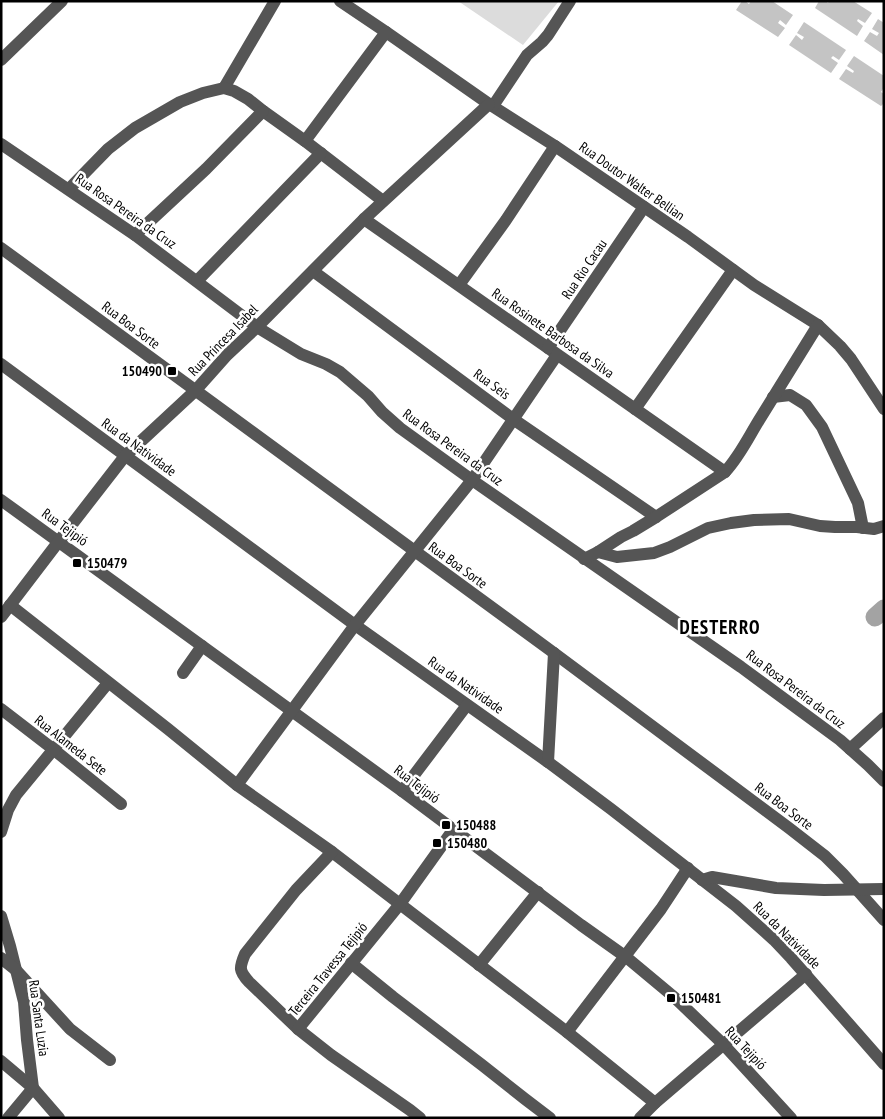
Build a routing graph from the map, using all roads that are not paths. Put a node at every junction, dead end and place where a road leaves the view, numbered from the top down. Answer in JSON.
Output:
{"nodes":[{"id":1,"x":62,"y":1,"type":"edge"},
{"id":2,"x":275,"y":1,"type":"edge"},
{"id":3,"x":340,"y":1,"type":"edge"},
{"id":4,"x":570,"y":1,"type":"edge"},
{"id":5,"x":386,"y":32,"type":"junction"},
{"id":6,"x":1,"y":60,"type":"edge"},
{"id":7,"x":224,"y":88,"type":"junction"},
{"id":8,"x":491,"y":105,"type":"junction"},
{"id":9,"x":263,"y":111,"type":"junction"},
{"id":10,"x":305,"y":140,"type":"junction"},
{"id":11,"x":1,"y":144,"type":"edge"},
{"id":12,"x":555,"y":146,"type":"junction"},
{"id":13,"x":322,"y":153,"type":"junction"},
{"id":14,"x":69,"y":189,"type":"junction"},
{"id":15,"x":383,"y":201,"type":"junction"},
{"id":16,"x":644,"y":206,"type":"junction"},
{"id":17,"x":364,"y":219,"type":"junction"},
{"id":18,"x":135,"y":235,"type":"junction"},
{"id":19,"x":1,"y":248,"type":"edge"},
{"id":20,"x":733,"y":270,"type":"junction"},
{"id":21,"x":313,"y":271,"type":"junction"},
{"id":22,"x":197,"y":281,"type":"junction"},
{"id":23,"x":459,"y":286,"type":"junction"},
{"id":24,"x":818,"y":325,"type":"junction"},
{"id":25,"x":257,"y":327,"type":"junction"},
{"id":26,"x":552,"y":351,"type":"junction"},
{"id":27,"x":1,"y":364,"type":"edge"},
{"id":28,"x":194,"y":391,"type":"junction"},
{"id":29,"x":773,"y":397,"type":"junction"},
{"id":30,"x":635,"y":409,"type":"junction"},
{"id":31,"x":884,"y":409,"type":"edge"},
{"id":32,"x":513,"y":418,"type":"junction"},
{"id":33,"x":125,"y":456,"type":"junction"},
{"id":34,"x":725,"y":472,"type":"junction"},
{"id":35,"x":472,"y":480,"type":"junction"},
{"id":36,"x":1,"y":500,"type":"edge"},
{"id":37,"x":656,"y":517,"type":"junction"},
{"id":38,"x":884,"y":526,"type":"edge"},
{"id":39,"x":863,"y":528,"type":"junction"},
{"id":40,"x":58,"y":541,"type":"junction"},
{"id":41,"x":414,"y":552,"type":"junction"},
{"id":42,"x":598,"y":552,"type":"junction"},
{"id":43,"x":584,"y":558,"type":"junction"},
{"id":44,"x":10,"y":605,"type":"junction"},
{"id":45,"x":1,"y":617,"type":"edge"},
{"id":46,"x":355,"y":625,"type":"junction"},
{"id":47,"x":202,"y":646,"type":"junction"},
{"id":48,"x":554,"y":654,"type":"junction"},
{"id":49,"x":183,"y":673,"type":"dead end"},
{"id":50,"x":108,"y":683,"type":"junction"},
{"id":51,"x":467,"y":705,"type":"junction"},
{"id":52,"x":1,"y":709,"type":"edge"},
{"id":53,"x":292,"y":712,"type":"junction"},
{"id":54,"x":884,"y":718,"type":"edge"},
{"id":55,"x":53,"y":749,"type":"junction"},
{"id":56,"x":850,"y":749,"type":"junction"},
{"id":57,"x":548,"y":762,"type":"junction"},
{"id":58,"x":884,"y":781,"type":"edge"},
{"id":59,"x":237,"y":785,"type":"junction"},
{"id":60,"x":402,"y":791,"type":"junction"},
{"id":61,"x":121,"y":804,"type":"dead end"},
{"id":62,"x":4,"y":812,"type":"edge"},
{"id":63,"x":453,"y":830,"type":"junction"},
{"id":64,"x":1,"y":832,"type":"edge"},
{"id":65,"x":332,"y":852,"type":"junction"},
{"id":66,"x":688,"y":868,"type":"junction"},
{"id":67,"x":702,"y":880,"type":"junction"},
{"id":68,"x":857,"y":889,"type":"junction"},
{"id":69,"x":884,"y":889,"type":"edge"},
{"id":70,"x":538,"y":892,"type":"junction"},
{"id":71,"x":400,"y":904,"type":"junction"},
{"id":72,"x":1,"y":916,"type":"edge"},
{"id":73,"x":884,"y":920,"type":"edge"},
{"id":74,"x":626,"y":957,"type":"junction"},
{"id":75,"x":1,"y":958,"type":"edge"},
{"id":76,"x":351,"y":963,"type":"junction"},
{"id":77,"x":479,"y":965,"type":"junction"},
{"id":78,"x":16,"y":970,"type":"junction"},
{"id":79,"x":806,"y":974,"type":"junction"},
{"id":80,"x":298,"y":1029,"type":"junction"},
{"id":81,"x":567,"y":1032,"type":"junction"},
{"id":82,"x":723,"y":1044,"type":"junction"},
{"id":83,"x":110,"y":1060,"type":"dead end"},
{"id":84,"x":1,"y":1061,"type":"edge"},
{"id":85,"x":884,"y":1064,"type":"edge"},
{"id":86,"x":33,"y":1088,"type":"junction"},
{"id":87,"x":656,"y":1103,"type":"junction"},
{"id":88,"x":8,"y":1118,"type":"edge"},
{"id":89,"x":59,"y":1118,"type":"edge"},
{"id":90,"x":420,"y":1118,"type":"edge"},
{"id":91,"x":550,"y":1118,"type":"edge"},
{"id":92,"x":640,"y":1118,"type":"edge"},
{"id":93,"x":791,"y":1118,"type":"edge"}],
"edges":[{"from":1,"to":6,"type":"street"},
{"from":2,"to":7,"type":"street"},
{"from":3,"to":5,"type":"street","name":"Rua Doutor Walter Bellian"},
{"from":4,"to":8,"type":"street","name":"Rua Princesa Isabel"},
{"from":5,"to":8,"type":"street","name":"Rua Doutor Walter Bellian"},
{"from":5,"to":10,"type":"street"},
{"from":7,"to":9,"type":"street"},
{"from":7,"to":14,"type":"street"},
{"from":8,"to":12,"type":"street","name":"Rua Doutor Walter Bellian"},
{"from":8,"to":15,"type":"street","name":"Rua Princesa Isabel"},
{"from":9,"to":10,"type":"street"},
{"from":9,"to":18,"type":"street"},
{"from":10,"to":13,"type":"street"},
{"from":11,"to":14,"type":"street","name":"Rua Rosa Pereira da Cruz"},
{"from":12,"to":16,"type":"street","name":"Rua Doutor Walter Bellian"},
{"from":12,"to":23,"type":"street"},
{"from":13,"to":15,"type":"street"},
{"from":13,"to":22,"type":"street"},
{"from":14,"to":18,"type":"street","name":"Rua Rosa Pereira da Cruz"},
{"from":15,"to":17,"type":"street","name":"Rua Princesa Isabel"},
{"from":16,"to":20,"type":"street","name":"Rua Doutor Walter Bellian"},
{"from":16,"to":26,"type":"street","name":"Rua Rio Cacau"},
{"from":17,"to":21,"type":"street","name":"Rua Princesa Isabel"},
{"from":17,"to":23,"type":"street","name":"Rua Rosinete Barbosa da Silva"},
{"from":18,"to":22,"type":"street","name":"Rua Rosa Pereira da Cruz"},
{"from":19,"to":28,"type":"street","name":"Rua Boa Sorte"},
{"from":20,"to":24,"type":"street","name":"Rua Doutor Walter Bellian"},
{"from":20,"to":30,"type":"street"},
{"from":21,"to":25,"type":"street","name":"Rua Princesa Isabel"},
{"from":21,"to":32,"type":"street","name":"Rua Seis"},
{"from":22,"to":25,"type":"street","name":"Rua Rosa Pereira da Cruz"},
{"from":23,"to":26,"type":"street","name":"Rua Rosinete Barbosa da Silva"},
{"from":24,"to":29,"type":"street"},
{"from":24,"to":31,"type":"street","name":"Rua Doutor Walter Bellian"},
{"from":25,"to":28,"type":"street","name":"Rua Princesa Isabel"},
{"from":25,"to":35,"type":"street","name":"Rua Rosa Pereira da Cruz"},
{"from":26,"to":30,"type":"street","name":"Rua Rosinete Barbosa da Silva"},
{"from":26,"to":32,"type":"street","name":"Rua Rio Cacau"},
{"from":27,"to":33,"type":"street","name":"Rua da Natividade"},
{"from":28,"to":33,"type":"street","name":"Rua Princesa Isabel"},
{"from":28,"to":41,"type":"street","name":"Rua Boa Sorte"},
{"from":29,"to":34,"type":"street"},
{"from":29,"to":39,"type":"street"},
{"from":30,"to":34,"type":"street","name":"Rua Rosinete Barbosa da Silva"},
{"from":32,"to":35,"type":"street","name":"Rua Rio Cacau"},
{"from":32,"to":37,"type":"street","name":"Rua Seis"},
{"from":33,"to":40,"type":"street","name":"Rua Princesa Isabel"},
{"from":33,"to":46,"type":"street","name":"Rua da Natividade"},
{"from":34,"to":37,"type":"street"},
{"from":35,"to":41,"type":"street","name":"Rua Rio Cacau"},
{"from":35,"to":43,"type":"street","name":"Rua Rosa Pereira da Cruz"},
{"from":36,"to":40,"type":"street","name":"Rua Tejipió"},
{"from":37,"to":42,"type":"street"},
{"from":38,"to":39,"type":"street"},
{"from":39,"to":42,"type":"street"},
{"from":40,"to":44,"type":"street","name":"Rua Princesa Isabel"},
{"from":40,"to":47,"type":"street","name":"Rua Tejipió"},
{"from":41,"to":46,"type":"street","name":"Rua Rio Cacau"},
{"from":41,"to":48,"type":"street","name":"Rua Boa Sorte"},
{"from":42,"to":43,"type":"street"},
{"from":43,"to":56,"type":"street","name":"Rua Rosa Pereira da Cruz"},
{"from":44,"to":45,"type":"street","name":"Rua Princesa Isabel"},
{"from":44,"to":50,"type":"street"},
{"from":46,"to":51,"type":"street","name":"Rua da Natividade"},
{"from":46,"to":53,"type":"street","name":"Rua Rio Cacau"},
{"from":47,"to":49,"type":"street"},
{"from":47,"to":53,"type":"street","name":"Rua Tejipió"},
{"from":48,"to":57,"type":"street"},
{"from":48,"to":68,"type":"street","name":"Rua Boa Sorte"},
{"from":50,"to":55,"type":"street"},
{"from":50,"to":59,"type":"street"},
{"from":51,"to":57,"type":"street","name":"Rua da Natividade"},
{"from":51,"to":60,"type":"street"},
{"from":52,"to":55,"type":"street","name":"Rua Alameda Sete"},
{"from":53,"to":59,"type":"street","name":"Rua Rio Cacau"},
{"from":53,"to":60,"type":"street","name":"Rua Tejipió"},
{"from":54,"to":56,"type":"street"},
{"from":55,"to":61,"type":"street","name":"Rua Alameda Sete"},
{"from":55,"to":62,"type":"street"},
{"from":56,"to":58,"type":"street","name":"Rua Rosa Pereira da Cruz"},
{"from":57,"to":66,"type":"street","name":"Rua da Natividade"},
{"from":59,"to":65,"type":"street"},
{"from":60,"to":63,"type":"street","name":"Rua Tejipió"},
{"from":62,"to":64,"type":"street"},
{"from":63,"to":70,"type":"street","name":"Rua Tejipió"},
{"from":63,"to":71,"type":"street","name":"Terceira Travessa Tejipió"},
{"from":65,"to":71,"type":"street"},
{"from":65,"to":80,"type":"street"},
{"from":66,"to":67,"type":"street","name":"Rua da Natividade"},
{"from":66,"to":74,"type":"street"},
{"from":67,"to":68,"type":"street"},
{"from":67,"to":79,"type":"street","name":"Rua da Natividade"},
{"from":68,"to":69,"type":"street"},
{"from":68,"to":73,"type":"street","name":"Rua Boa Sorte"},
{"from":70,"to":74,"type":"street","name":"Rua Tejipió"},
{"from":70,"to":77,"type":"street"},
{"from":71,"to":76,"type":"street","name":"Terceira Travessa Tejipió"},
{"from":71,"to":77,"type":"street"},
{"from":72,"to":78,"type":"street","name":"Rua Santa Luzia"},
{"from":74,"to":81,"type":"street"},
{"from":74,"to":82,"type":"street","name":"Rua Tejipió"},
{"from":75,"to":78,"type":"street"},
{"from":76,"to":80,"type":"street","name":"Terceira Travessa Tejipió"},
{"from":76,"to":91,"type":"street"},
{"from":77,"to":81,"type":"street"},
{"from":78,"to":83,"type":"street"},
{"from":78,"to":86,"type":"street","name":"Rua Santa Luzia"},
{"from":79,"to":82,"type":"street"},
{"from":79,"to":85,"type":"street","name":"Rua da Natividade"},
{"from":80,"to":90,"type":"street","name":"Terceira Travessa Tejipió"},
{"from":81,"to":87,"type":"street"},
{"from":82,"to":87,"type":"street"},
{"from":82,"to":93,"type":"street","name":"Rua Tejipió"},
{"from":84,"to":86,"type":"street"},
{"from":86,"to":88,"type":"street"},
{"from":86,"to":89,"type":"street"},
{"from":87,"to":92,"type":"street"}]}
